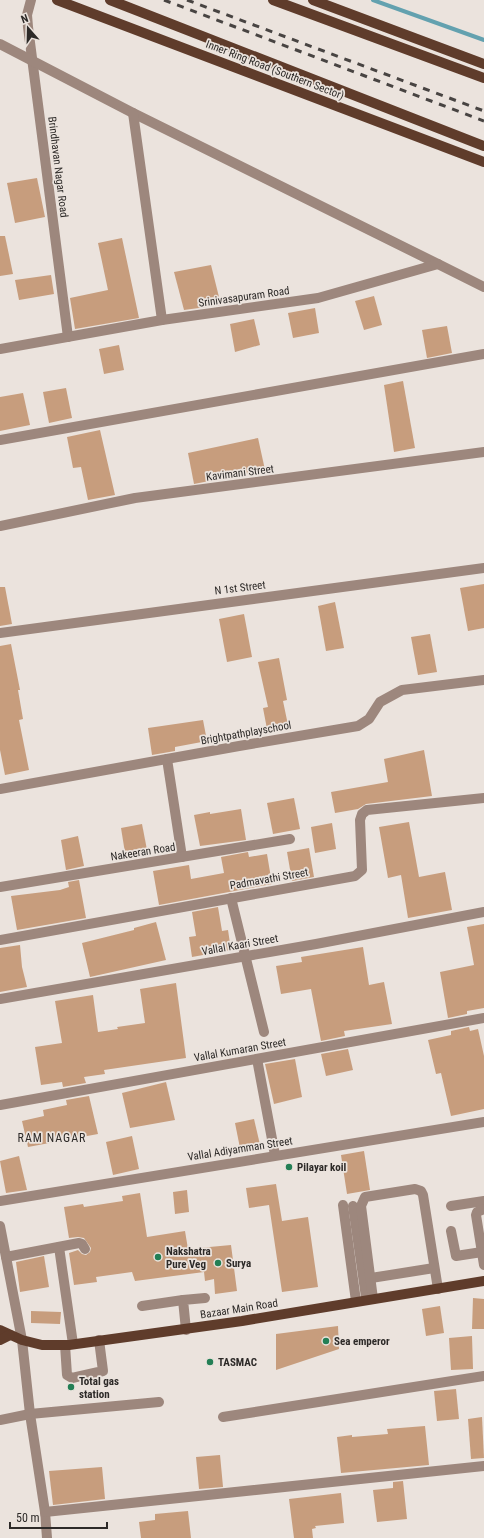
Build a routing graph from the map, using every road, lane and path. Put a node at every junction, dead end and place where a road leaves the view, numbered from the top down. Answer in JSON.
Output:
{"nodes":[{"id":1,"x":57,"y":0,"type":"edge"},
{"id":2,"x":110,"y":0,"type":"edge"},
{"id":3,"x":273,"y":0,"type":"edge"},
{"id":4,"x":313,"y":0,"type":"edge"},
{"id":5,"x":31,"y":2,"type":"edge"},
{"id":6,"x":0,"y":44,"type":"edge"},
{"id":7,"x":32,"y":61,"type":"junction"},
{"id":8,"x":484,"y":64,"type":"edge"},
{"id":9,"x":484,"y":78,"type":"edge"},
{"id":10,"x":133,"y":113,"type":"junction"},
{"id":11,"x":484,"y":146,"type":"edge"},
{"id":12,"x":484,"y":162,"type":"edge"},
{"id":13,"x":438,"y":264,"type":"junction"},
{"id":14,"x":484,"y":288,"type":"edge"},
{"id":15,"x":162,"y":320,"type":"junction"},
{"id":16,"x":68,"y":338,"type":"junction"},
{"id":17,"x":0,"y":350,"type":"edge"},
{"id":18,"x":484,"y":354,"type":"edge"},
{"id":19,"x":0,"y":440,"type":"edge"},
{"id":20,"x":484,"y":452,"type":"edge"},
{"id":21,"x":0,"y":526,"type":"edge"},
{"id":22,"x":484,"y":568,"type":"edge"},
{"id":23,"x":0,"y":633,"type":"edge"},
{"id":24,"x":484,"y":680,"type":"edge"},
{"id":25,"x":166,"y":759,"type":"junction"},
{"id":26,"x":0,"y":789,"type":"edge"},
{"id":27,"x":484,"y":798,"type":"edge"},
{"id":28,"x":290,"y":839,"type":"dead end"},
{"id":29,"x":182,"y":857,"type":"junction"},
{"id":30,"x":0,"y":887,"type":"edge"},
{"id":31,"x":231,"y":898,"type":"junction"},
{"id":32,"x":484,"y":912,"type":"edge"},
{"id":33,"x":0,"y":940,"type":"edge"},
{"id":34,"x":247,"y":956,"type":"junction"},
{"id":35,"x":0,"y":999,"type":"edge"},
{"id":36,"x":484,"y":1018,"type":"edge"},
{"id":37,"x":264,"y":1032,"type":"dead end"},
{"id":38,"x":258,"y":1059,"type":"junction"},
{"id":39,"x":0,"y":1105,"type":"edge"},
{"id":40,"x":484,"y":1122,"type":"edge"},
{"id":41,"x":275,"y":1155,"type":"junction"},
{"id":42,"x":0,"y":1201,"type":"edge"},
{"id":43,"x":484,"y":1201,"type":"edge"},
{"id":44,"x":451,"y":1206,"type":"dead end"},
{"id":45,"x":484,"y":1210,"type":"edge"},
{"id":46,"x":0,"y":1226,"type":"edge"},
{"id":47,"x":451,"y":1231,"type":"dead end"},
{"id":48,"x":59,"y":1247,"type":"junction"},
{"id":49,"x":84,"y":1249,"type":"dead end"},
{"id":50,"x":482,"y":1252,"type":"junction"},
{"id":51,"x":6,"y":1257,"type":"junction"},
{"id":52,"x":484,"y":1265,"type":"edge"},
{"id":53,"x":434,"y":1268,"type":"junction"},
{"id":54,"x":370,"y":1278,"type":"junction"},
{"id":55,"x":484,"y":1281,"type":"edge"},
{"id":56,"x":438,"y":1289,"type":"junction"},
{"id":57,"x":205,"y":1298,"type":"dead end"},
{"id":58,"x":183,"y":1300,"type":"junction"},
{"id":59,"x":370,"y":1300,"type":"junction"},
{"id":60,"x":356,"y":1301,"type":"junction"},
{"id":61,"x":142,"y":1306,"type":"dead end"},
{"id":62,"x":0,"y":1330,"type":"edge"},
{"id":63,"x":186,"y":1330,"type":"junction"},
{"id":64,"x":10,"y":1335,"type":"junction"},
{"id":65,"x":0,"y":1340,"type":"edge"},
{"id":66,"x":22,"y":1340,"type":"junction"},
{"id":67,"x":100,"y":1340,"type":"junction"},
{"id":68,"x":69,"y":1344,"type":"junction"},
{"id":69,"x":484,"y":1376,"type":"edge"},
{"id":70,"x":159,"y":1402,"type":"dead end"},
{"id":71,"x":30,"y":1414,"type":"junction"},
{"id":72,"x":223,"y":1417,"type":"dead end"},
{"id":73,"x":0,"y":1420,"type":"edge"},
{"id":74,"x":484,"y":1466,"type":"edge"},
{"id":75,"x":45,"y":1512,"type":"junction"},
{"id":76,"x":47,"y":1538,"type":"edge"}],
"edges":[{"from":1,"to":12,"type":"main road","name":"Inner Ring Road (Southern Sector)"},
{"from":2,"to":11,"type":"main road","name":"Inner Ring Road (Southern Sector)"},
{"from":3,"to":9,"type":"main road"},
{"from":4,"to":8,"type":"main road"},
{"from":5,"to":7,"type":"street","name":"Brindhavan Nagar Road"},
{"from":6,"to":7,"type":"street"},
{"from":7,"to":10,"type":"street"},
{"from":7,"to":16,"type":"street","name":"Brindhavan Nagar Road"},
{"from":10,"to":13,"type":"street"},
{"from":10,"to":15,"type":"street"},
{"from":13,"to":14,"type":"street"},
{"from":13,"to":15,"type":"street","name":"Srinivasapuram Road"},
{"from":15,"to":16,"type":"street","name":"Srinivasapuram Road"},
{"from":16,"to":17,"type":"street","name":"Srinivasapuram Road"},
{"from":18,"to":19,"type":"street"},
{"from":20,"to":21,"type":"street","name":"Kavimani Street"},
{"from":22,"to":23,"type":"street","name":"N 1st Street"},
{"from":24,"to":25,"type":"street","name":"Brightpathplayschool"},
{"from":25,"to":26,"type":"street","name":"Brightpathplayschool"},
{"from":25,"to":29,"type":"street"},
{"from":27,"to":31,"type":"street","name":"Padmavathi Street"},
{"from":28,"to":29,"type":"street","name":"Nakeeran Road"},
{"from":29,"to":30,"type":"street","name":"Nakeeran Road"},
{"from":31,"to":33,"type":"street","name":"Padmavathi Street"},
{"from":31,"to":34,"type":"street"},
{"from":32,"to":34,"type":"street","name":"Vallal Kaari Street"},
{"from":34,"to":35,"type":"street","name":"Vallal Kaari Street"},
{"from":34,"to":37,"type":"street"},
{"from":36,"to":38,"type":"street","name":"Vallal Kumaran Street"},
{"from":38,"to":39,"type":"street","name":"Vallal Kumaran Street"},
{"from":38,"to":41,"type":"street"},
{"from":40,"to":41,"type":"street","name":"Vallal Adiyamman Street"},
{"from":41,"to":42,"type":"street","name":"Vallal Adiyamman Street"},
{"from":43,"to":44,"type":"street"},
{"from":45,"to":50,"type":"street"},
{"from":46,"to":51,"type":"street"},
{"from":47,"to":50,"type":"street"},
{"from":48,"to":49,"type":"street"},
{"from":48,"to":51,"type":"street"},
{"from":48,"to":68,"type":"street"},
{"from":50,"to":52,"type":"street"},
{"from":51,"to":66,"type":"street"},
{"from":53,"to":54,"type":"street"},
{"from":53,"to":54,"type":"street"},
{"from":53,"to":56,"type":"street"},
{"from":54,"to":59,"type":"street"},
{"from":55,"to":56,"type":"main road","name":"Bazaar Main Road"},
{"from":56,"to":59,"type":"main road","name":"Bazaar Main Road"},
{"from":57,"to":58,"type":"street"},
{"from":58,"to":61,"type":"street"},
{"from":58,"to":63,"type":"street"},
{"from":59,"to":60,"type":"main road","name":"Bazaar Main Road"},
{"from":59,"to":60,"type":"street"},
{"from":60,"to":63,"type":"main road","name":"Bazaar Main Road"},
{"from":62,"to":64,"type":"main road","name":"Bazaar Main Road"},
{"from":63,"to":67,"type":"main road","name":"Bazaar Main Road"},
{"from":64,"to":65,"type":"main road"},
{"from":64,"to":66,"type":"main road","name":"Bazaar Main Road"},
{"from":66,"to":68,"type":"main road","name":"Bazaar Main Road"},
{"from":66,"to":71,"type":"street"},
{"from":67,"to":68,"type":"main road","name":"Bazaar Main Road"},
{"from":67,"to":68,"type":"street"},
{"from":69,"to":72,"type":"street"},
{"from":70,"to":71,"type":"street"},
{"from":71,"to":73,"type":"street"},
{"from":71,"to":75,"type":"street"},
{"from":74,"to":75,"type":"street"},
{"from":75,"to":76,"type":"street"}]}
